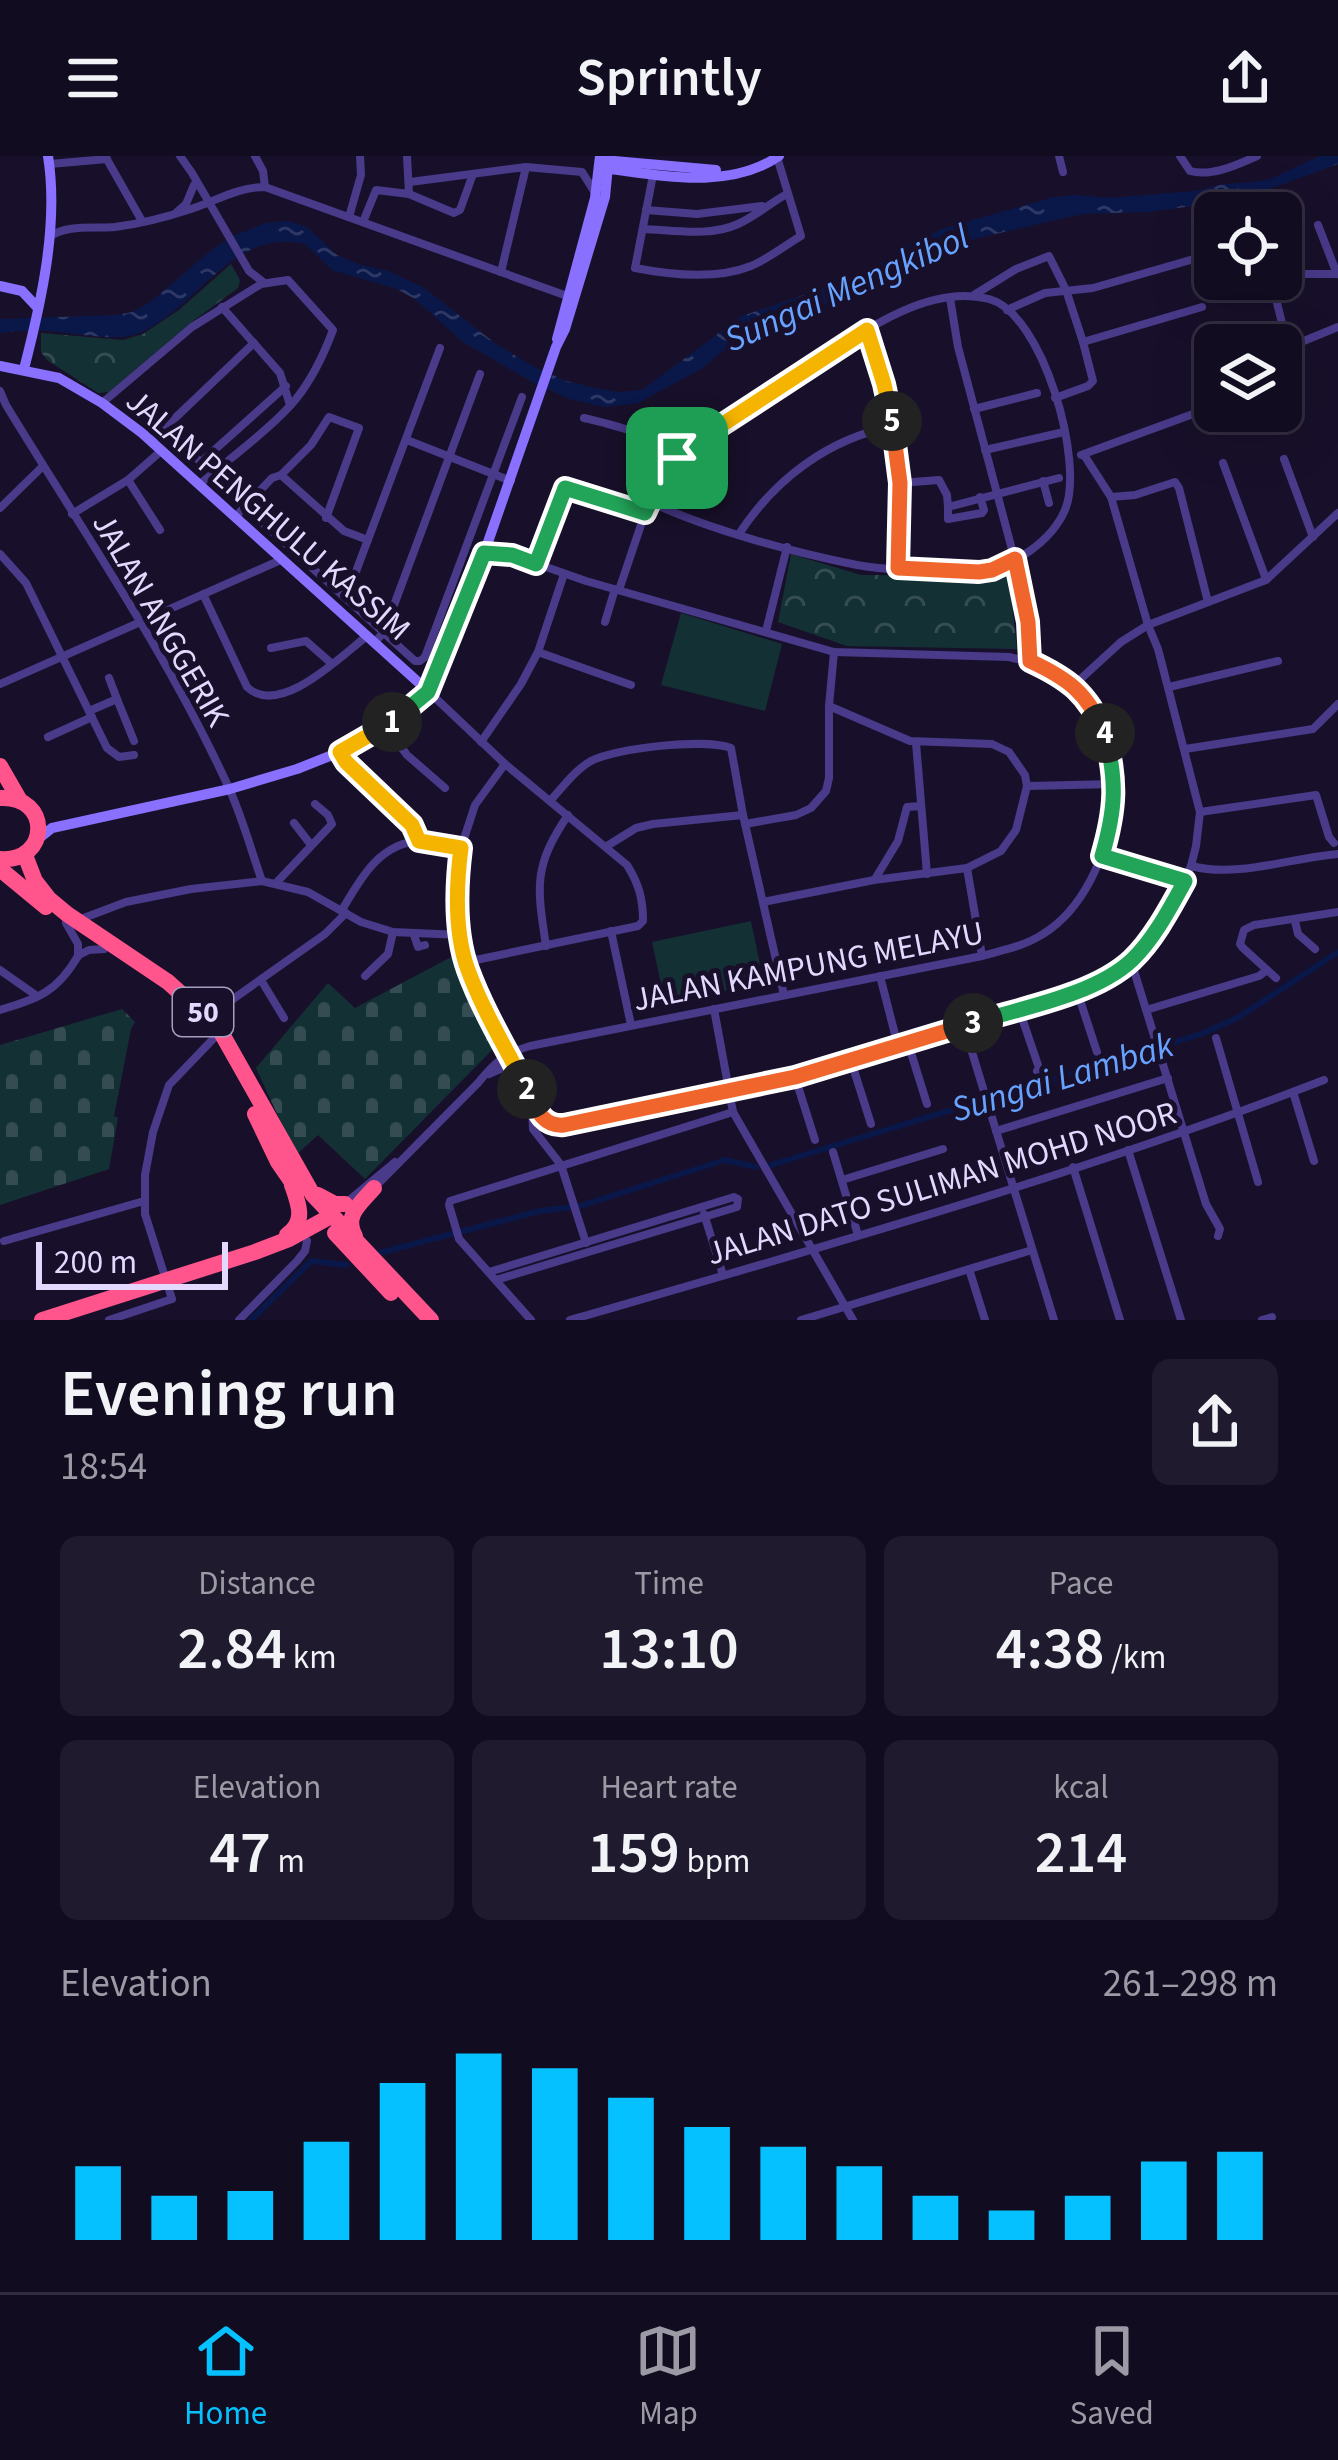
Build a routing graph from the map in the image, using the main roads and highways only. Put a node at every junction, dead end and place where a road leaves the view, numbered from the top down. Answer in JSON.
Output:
{"nodes":[{"id":1,"x":0,"y":766,"type":"edge"},
{"id":2,"x":10,"y":799,"type":"edge"},
{"id":3,"x":30,"y":848,"type":"junction"},
{"id":4,"x":0,"y":860,"type":"edge"},
{"id":5,"x":0,"y":869,"type":"edge"},
{"id":6,"x":72,"y":922,"type":"junction"},
{"id":7,"x":295,"y":1178,"type":"junction"},
{"id":8,"x":374,"y":1188,"type":"road end"},
{"id":9,"x":333,"y":1218,"type":"junction"},
{"id":10,"x":309,"y":1240,"type":"junction"},
{"id":11,"x":255,"y":1252,"type":"junction"},
{"id":12,"x":361,"y":1254,"type":"junction"},
{"id":13,"x":196,"y":1271,"type":"junction"},
{"id":14,"x":42,"y":1320,"type":"edge"},
{"id":15,"x":416,"y":1320,"type":"edge"},
{"id":16,"x":431,"y":1320,"type":"edge"}],
"edges":[{"from":1,"to":2,"type":"highway"},
{"from":2,"to":3,"type":"highway"},
{"from":3,"to":4,"type":"highway"},
{"from":3,"to":6,"type":"highway","number":"50"},
{"from":5,"to":6,"type":"highway","number":"50"},
{"from":6,"to":7,"type":"highway","number":"50"},
{"from":6,"to":7,"type":"highway","number":"50"},
{"from":7,"to":9,"type":"highway","number":"50"},
{"from":7,"to":9,"type":"highway"},
{"from":7,"to":11,"type":"highway"},
{"from":8,"to":12,"type":"highway"},
{"from":9,"to":10,"type":"highway"},
{"from":9,"to":11,"type":"highway"},
{"from":9,"to":12,"type":"highway","number":"50"},
{"from":10,"to":12,"type":"highway"},
{"from":10,"to":13,"type":"highway"},
{"from":11,"to":13,"type":"highway"},
{"from":12,"to":15,"type":"highway","number":"50"},
{"from":12,"to":16,"type":"highway","number":"50"},
{"from":13,"to":14,"type":"highway"}]}
